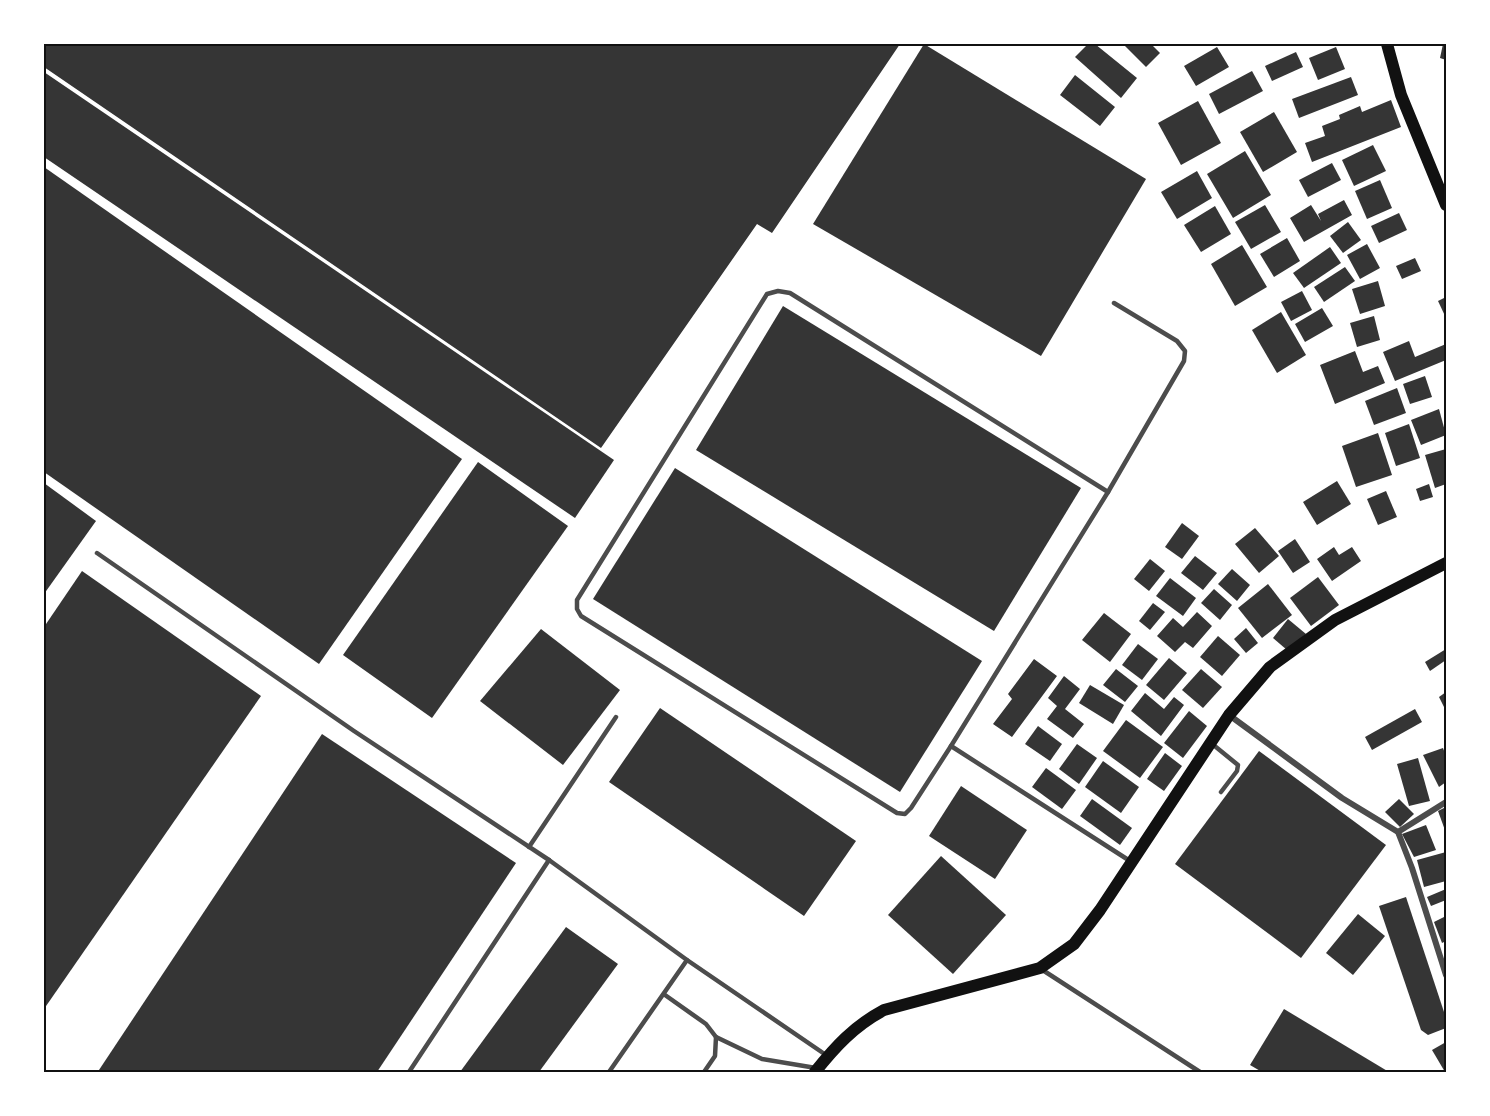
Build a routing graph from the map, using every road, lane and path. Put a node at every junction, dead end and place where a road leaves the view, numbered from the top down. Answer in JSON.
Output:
{"nodes":[{"id":1,"x":1387,"y":44,"type":"edge"},
{"id":2,"x":1446,"y":205,"type":"edge"},
{"id":3,"x":1114,"y":303,"type":"dead end"},
{"id":4,"x":1108,"y":492,"type":"junction"},
{"id":5,"x":97,"y":553,"type":"dead end"},
{"id":6,"x":1446,"y":563,"type":"edge"},
{"id":7,"x":1228,"y":715,"type":"junction"},
{"id":8,"x":616,"y":717,"type":"dead end"},
{"id":9,"x":1211,"y":743,"type":"junction"},
{"id":10,"x":951,"y":746,"type":"junction"},
{"id":11,"x":1221,"y":792,"type":"dead end"},
{"id":12,"x":1446,"y":802,"type":"edge"},
{"id":13,"x":1398,"y":832,"type":"junction"},
{"id":14,"x":529,"y":847,"type":"junction"},
{"id":15,"x":549,"y":860,"type":"junction"},
{"id":16,"x":1130,"y":861,"type":"junction"},
{"id":17,"x":687,"y":960,"type":"junction"},
{"id":18,"x":1040,"y":968,"type":"junction"},
{"id":19,"x":1446,"y":975,"type":"edge"},
{"id":20,"x":664,"y":995,"type":"junction"},
{"id":21,"x":716,"y":1037,"type":"junction"},
{"id":22,"x":828,"y":1057,"type":"junction"},
{"id":23,"x":817,"y":1070,"type":"edge"},
{"id":24,"x":408,"y":1072,"type":"edge"},
{"id":25,"x":609,"y":1072,"type":"edge"},
{"id":26,"x":704,"y":1072,"type":"edge"},
{"id":27,"x":1200,"y":1072,"type":"edge"}],
"edges":[{"from":1,"to":2,"type":"main road"},
{"from":3,"to":4,"type":"lane"},
{"from":4,"to":10,"type":"lane"},
{"from":4,"to":10,"type":"lane"},
{"from":5,"to":14,"type":"lane"},
{"from":6,"to":7,"type":"main road"},
{"from":7,"to":9,"type":"main road"},
{"from":7,"to":13,"type":"street"},
{"from":8,"to":14,"type":"lane"},
{"from":9,"to":11,"type":"lane"},
{"from":9,"to":16,"type":"main road"},
{"from":10,"to":16,"type":"lane"},
{"from":12,"to":13,"type":"street"},
{"from":13,"to":19,"type":"street"},
{"from":14,"to":15,"type":"lane"},
{"from":15,"to":17,"type":"lane"},
{"from":15,"to":24,"type":"lane"},
{"from":16,"to":18,"type":"main road"},
{"from":17,"to":20,"type":"lane"},
{"from":17,"to":22,"type":"lane"},
{"from":18,"to":22,"type":"main road"},
{"from":18,"to":27,"type":"lane"},
{"from":20,"to":21,"type":"lane"},
{"from":20,"to":25,"type":"lane"},
{"from":21,"to":23,"type":"lane"},
{"from":21,"to":26,"type":"lane"},
{"from":22,"to":23,"type":"main road"}]}
